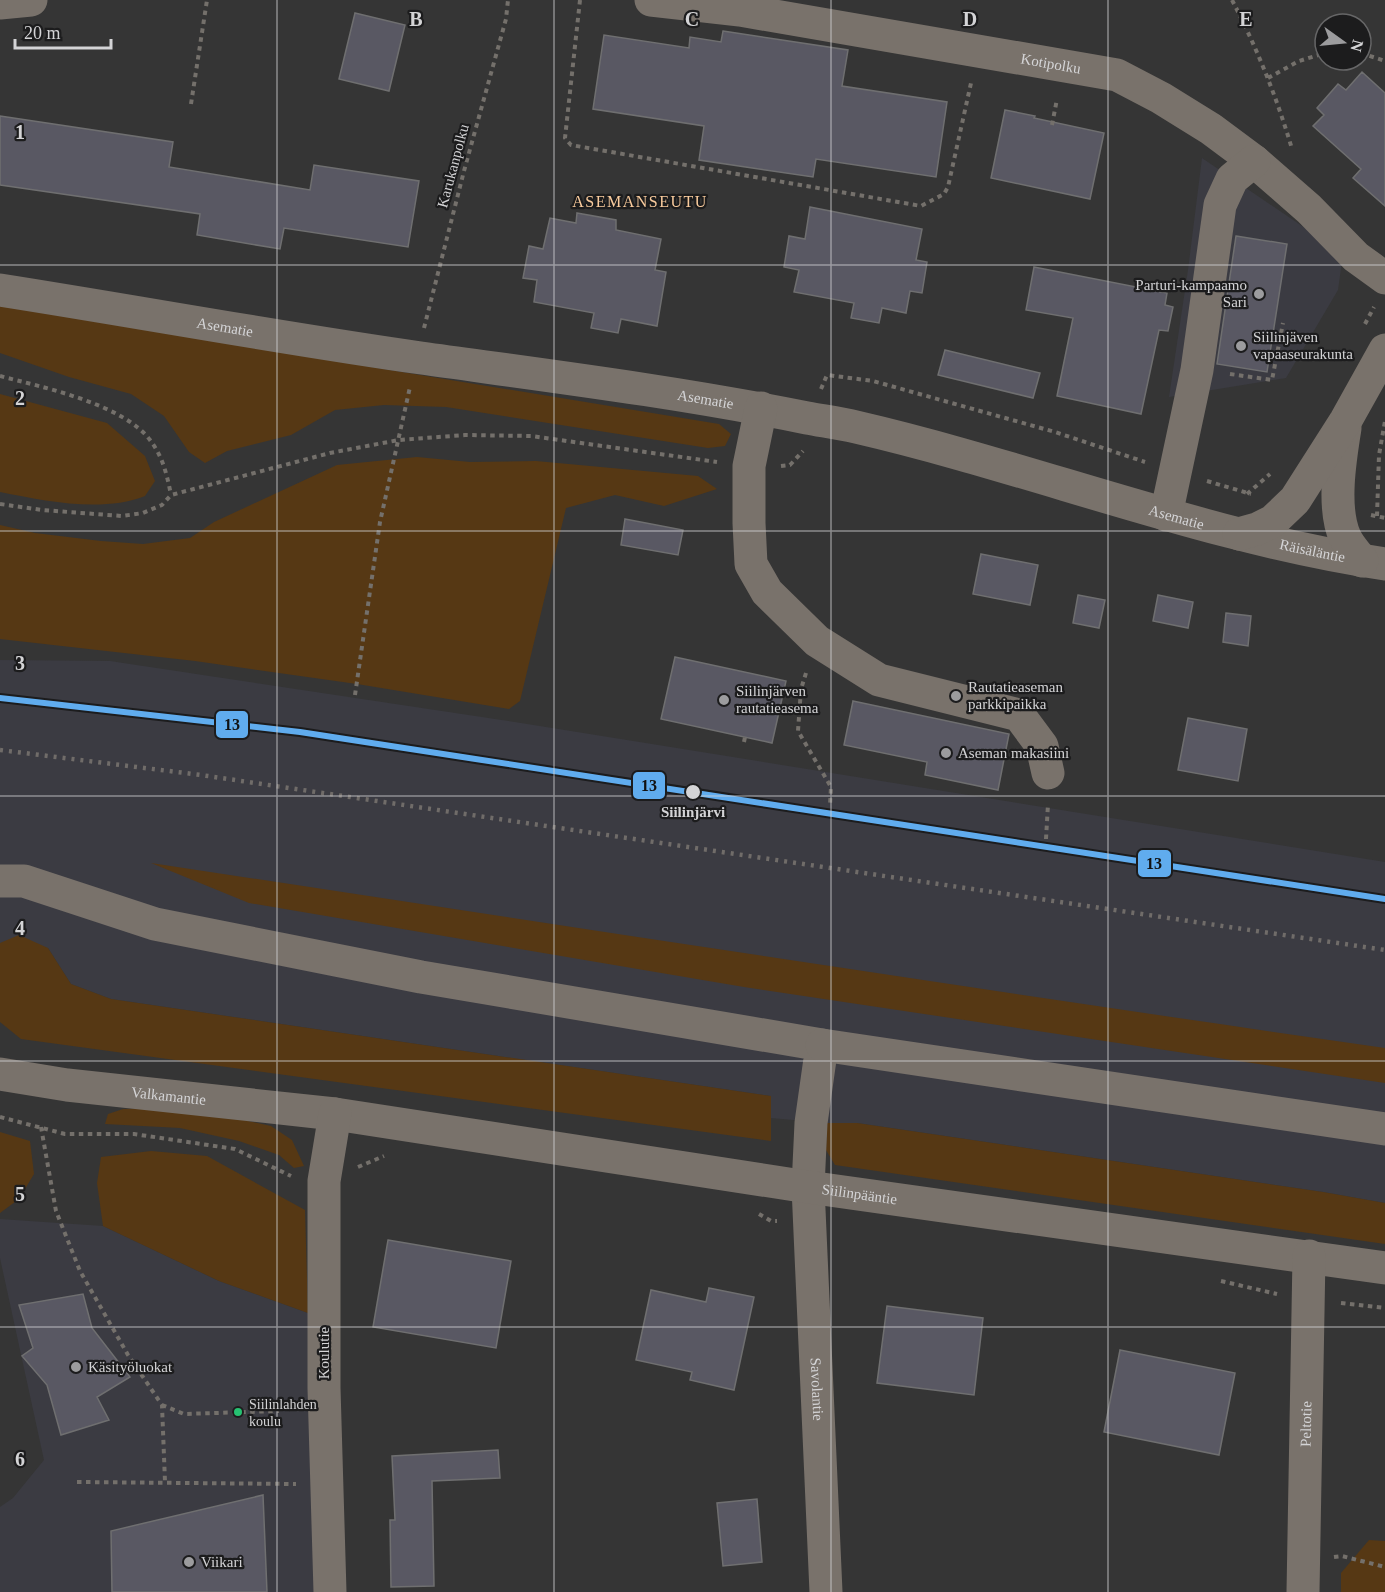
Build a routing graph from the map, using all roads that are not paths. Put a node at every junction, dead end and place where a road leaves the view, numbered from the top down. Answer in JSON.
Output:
{"nodes":[{"id":1,"x":31,"y":0,"type":"edge"},
{"id":2,"x":651,"y":0,"type":"edge"},
{"id":3,"x":0,"y":3,"type":"edge"},
{"id":4,"x":1254,"y":161,"type":"junction"},
{"id":5,"x":1385,"y":278,"type":"edge"},
{"id":6,"x":0,"y":290,"type":"edge"},
{"id":7,"x":1385,"y":350,"type":"edge"},
{"id":8,"x":761,"y":408,"type":"junction"},
{"id":9,"x":1346,"y":420,"type":"junction"},
{"id":10,"x":1166,"y":515,"type":"junction"},
{"id":11,"x":1239,"y":534,"type":"junction"},
{"id":12,"x":1374,"y":562,"type":"edge"},
{"id":13,"x":1048,"y":773,"type":"dead end"},
{"id":14,"x":0,"y":881,"type":"edge"},
{"id":15,"x":822,"y":1045,"type":"junction"},
{"id":16,"x":0,"y":1074,"type":"edge"},
{"id":17,"x":335,"y":1114,"type":"junction"},
{"id":18,"x":1385,"y":1129,"type":"edge"},
{"id":19,"x":808,"y":1187,"type":"junction"},
{"id":20,"x":1309,"y":1256,"type":"junction"},
{"id":21,"x":1385,"y":1268,"type":"edge"},
{"id":22,"x":330,"y":1592,"type":"edge"},
{"id":23,"x":826,"y":1592,"type":"edge"},
{"id":24,"x":1303,"y":1592,"type":"edge"}],
"edges":[{"from":1,"to":3,"type":"street"},
{"from":2,"to":4,"type":"street","name":"Kotipolku"},
{"from":4,"to":5,"type":"street","name":"Kotipolku"},
{"from":4,"to":10,"type":"street"},
{"from":6,"to":8,"type":"street","name":"Asematie"},
{"from":7,"to":9,"type":"street"},
{"from":8,"to":10,"type":"street","name":"Asematie"},
{"from":8,"to":13,"type":"street"},
{"from":9,"to":11,"type":"street"},
{"from":9,"to":12,"type":"street"},
{"from":10,"to":11,"type":"street","name":"Asematie"},
{"from":11,"to":12,"type":"street","name":"Räisäläntie"},
{"from":14,"to":15,"type":"street"},
{"from":15,"to":18,"type":"street"},
{"from":15,"to":19,"type":"street","name":"Savolantie"},
{"from":16,"to":17,"type":"street","name":"Valkamantie"},
{"from":17,"to":19,"type":"street","name":"Siilinpääntie"},
{"from":17,"to":22,"type":"street","name":"Koulutie"},
{"from":19,"to":20,"type":"street","name":"Siilinpääntie"},
{"from":19,"to":23,"type":"street","name":"Savolantie"},
{"from":20,"to":21,"type":"street","name":"Siilinpääntie"},
{"from":20,"to":24,"type":"street","name":"Peltotie"}]}
